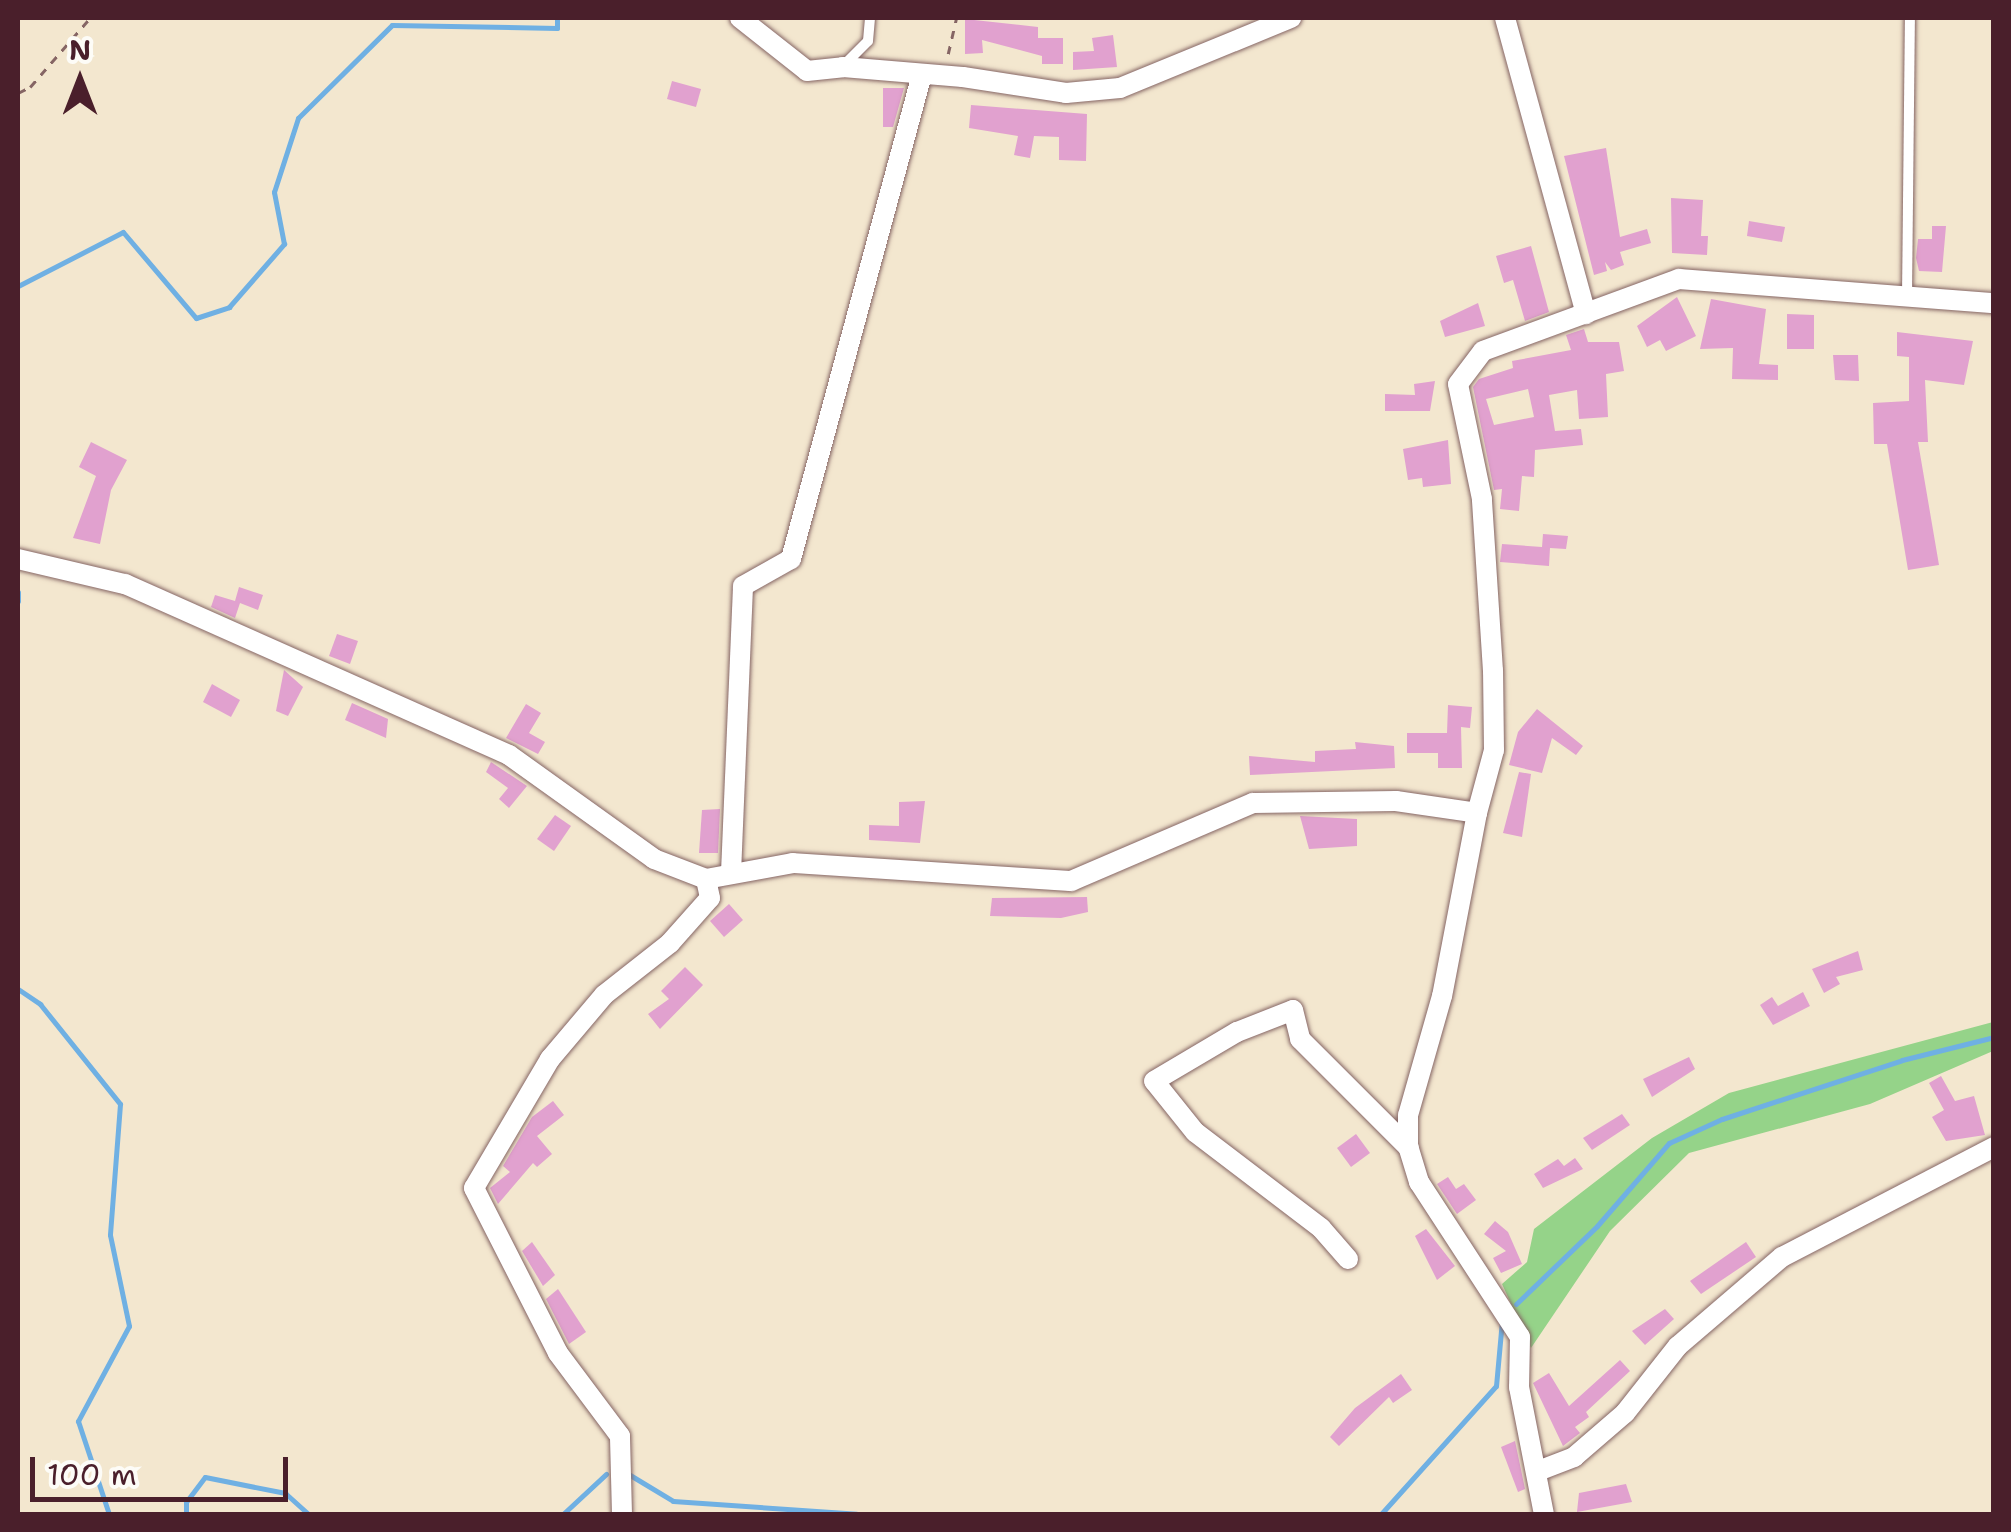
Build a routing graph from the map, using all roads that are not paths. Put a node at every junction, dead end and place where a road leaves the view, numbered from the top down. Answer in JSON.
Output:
{"nodes":[{"id":1,"x":740,"y":18,"type":"edge"},
{"id":2,"x":870,"y":18,"type":"edge"},
{"id":3,"x":1291,"y":18,"type":"edge"},
{"id":4,"x":1505,"y":18,"type":"edge"},
{"id":5,"x":1910,"y":18,"type":"edge"},
{"id":6,"x":842,"y":67,"type":"junction"},
{"id":7,"x":933,"y":74,"type":"junction"},
{"id":8,"x":1907,"y":296,"type":"junction"},
{"id":9,"x":1994,"y":303,"type":"edge"},
{"id":10,"x":1586,"y":314,"type":"junction"},
{"id":11,"x":18,"y":559,"type":"edge"},
{"id":12,"x":1477,"y":814,"type":"junction"},
{"id":13,"x":731,"y":873,"type":"junction"},
{"id":14,"x":706,"y":878,"type":"junction"},
{"id":15,"x":1994,"y":1147,"type":"edge"},
{"id":16,"x":1409,"y":1148,"type":"junction"},
{"id":17,"x":1348,"y":1259,"type":"dead end"},
{"id":18,"x":1538,"y":1470,"type":"junction"},
{"id":19,"x":622,"y":1514,"type":"edge"},
{"id":20,"x":1544,"y":1514,"type":"edge"}],
"edges":[{"from":1,"to":6,"type":"street"},
{"from":2,"to":6,"type":"lane"},
{"from":3,"to":7,"type":"street"},
{"from":4,"to":10,"type":"street"},
{"from":5,"to":8,"type":"lane"},
{"from":6,"to":7,"type":"street"},
{"from":7,"to":13,"type":"street"},
{"from":8,"to":9,"type":"street"},
{"from":8,"to":10,"type":"street"},
{"from":10,"to":12,"type":"street"},
{"from":11,"to":14,"type":"street"},
{"from":12,"to":13,"type":"street"},
{"from":12,"to":16,"type":"street"},
{"from":13,"to":14,"type":"street"},
{"from":14,"to":19,"type":"street"},
{"from":15,"to":18,"type":"street"},
{"from":16,"to":17,"type":"street"},
{"from":16,"to":18,"type":"street"},
{"from":18,"to":20,"type":"street"}]}
